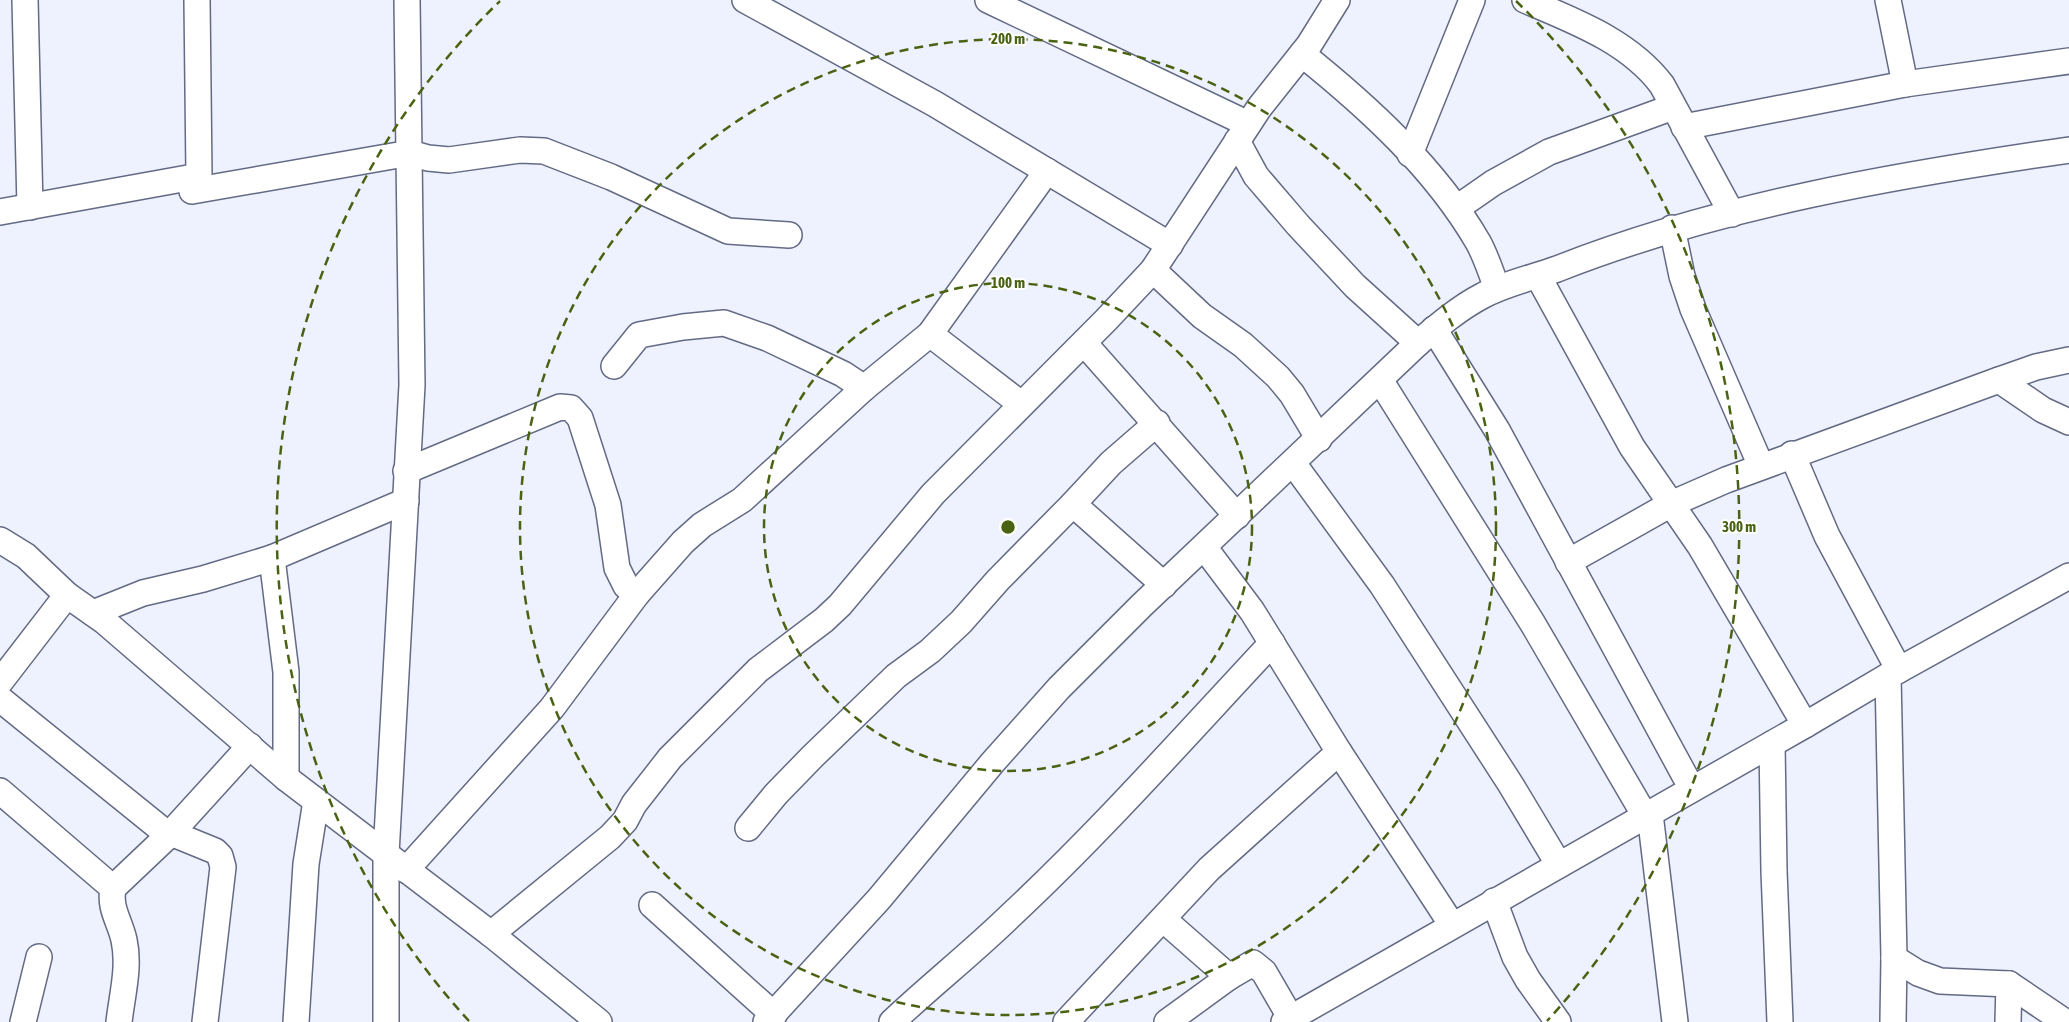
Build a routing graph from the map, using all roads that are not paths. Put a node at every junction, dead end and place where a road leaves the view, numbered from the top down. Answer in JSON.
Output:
{"nodes":[{"id":1,"x":25,"y":0,"type":"edge"},
{"id":2,"x":198,"y":0,"type":"edge"},
{"id":3,"x":407,"y":0,"type":"edge"},
{"id":4,"x":745,"y":0,"type":"edge"},
{"id":5,"x":988,"y":0,"type":"edge"},
{"id":6,"x":1336,"y":0,"type":"edge"},
{"id":7,"x":1472,"y":0,"type":"edge"},
{"id":8,"x":1525,"y":0,"type":"edge"},
{"id":9,"x":1888,"y":0,"type":"edge"},
{"id":10,"x":1565,"y":7,"type":"edge"},
{"id":11,"x":1302,"y":54,"type":"junction"},
{"id":12,"x":2069,"y":60,"type":"edge"},
{"id":13,"x":1905,"y":84,"type":"junction"},
{"id":14,"x":1678,"y":117,"type":"junction"},
{"id":15,"x":1242,"y":133,"type":"junction"},
{"id":16,"x":2069,"y":150,"type":"edge"},
{"id":17,"x":410,"y":152,"type":"junction"},
{"id":18,"x":1410,"y":154,"type":"junction"},
{"id":19,"x":1047,"y":171,"type":"junction"},
{"id":20,"x":192,"y":191,"type":"dead end"},
{"id":21,"x":30,"y":207,"type":"junction"},
{"id":22,"x":1456,"y":208,"type":"junction"},
{"id":23,"x":0,"y":212,"type":"edge"},
{"id":24,"x":1732,"y":214,"type":"junction"},
{"id":25,"x":1672,"y":228,"type":"junction"},
{"id":26,"x":789,"y":235,"type":"dead end"},
{"id":27,"x":1170,"y":245,"type":"junction"},
{"id":28,"x":1153,"y":270,"type":"junction"},
{"id":29,"x":1538,"y":276,"type":"junction"},
{"id":30,"x":1497,"y":288,"type":"junction"},
{"id":31,"x":930,"y":334,"type":"junction"},
{"id":32,"x":1426,"y":336,"type":"junction"},
{"id":33,"x":1084,"y":343,"type":"junction"},
{"id":34,"x":2069,"y":360,"type":"edge"},
{"id":35,"x":614,"y":366,"type":"dead end"},
{"id":36,"x":1380,"y":380,"type":"junction"},
{"id":37,"x":1999,"y":380,"type":"junction"},
{"id":38,"x":864,"y":388,"type":"junction"},
{"id":39,"x":1021,"y":404,"type":"junction"},
{"id":40,"x":2069,"y":422,"type":"edge"},
{"id":41,"x":1157,"y":424,"type":"junction"},
{"id":42,"x":1319,"y":439,"type":"junction"},
{"id":43,"x":1792,"y":454,"type":"junction"},
{"id":44,"x":1293,"y":463,"type":"junction"},
{"id":45,"x":1761,"y":466,"type":"junction"},
{"id":46,"x":406,"y":471,"type":"junction"},
{"id":47,"x":406,"y":501,"type":"junction"},
{"id":48,"x":1073,"y":504,"type":"junction"},
{"id":49,"x":1671,"y":504,"type":"junction"},
{"id":50,"x":1237,"y":516,"type":"junction"},
{"id":51,"x":0,"y":540,"type":"edge"},
{"id":52,"x":1204,"y":547,"type":"junction"},
{"id":53,"x":272,"y":558,"type":"junction"},
{"id":54,"x":1568,"y":562,"type":"junction"},
{"id":55,"x":2069,"y":576,"type":"edge"},
{"id":56,"x":1164,"y":585,"type":"junction"},
{"id":57,"x":67,"y":594,"type":"junction"},
{"id":58,"x":638,"y":594,"type":"junction"},
{"id":59,"x":93,"y":613,"type":"junction"},
{"id":60,"x":1272,"y":643,"type":"junction"},
{"id":61,"x":1893,"y":673,"type":"junction"},
{"id":62,"x":0,"y":682,"type":"edge"},
{"id":63,"x":0,"y":699,"type":"edge"},
{"id":64,"x":1806,"y":726,"type":"junction"},
{"id":65,"x":1772,"y":744,"type":"junction"},
{"id":66,"x":250,"y":746,"type":"junction"},
{"id":67,"x":1340,"y":752,"type":"junction"},
{"id":68,"x":286,"y":778,"type":"junction"},
{"id":69,"x":1692,"y":790,"type":"junction"},
{"id":70,"x":0,"y":791,"type":"edge"},
{"id":71,"x":316,"y":801,"type":"junction"},
{"id":72,"x":1647,"y":815,"type":"junction"},
{"id":73,"x":748,"y":828,"type":"dead end"},
{"id":74,"x":170,"y":834,"type":"junction"},
{"id":75,"x":386,"y":854,"type":"junction"},
{"id":76,"x":1559,"y":865,"type":"junction"},
{"id":77,"x":406,"y":870,"type":"junction"},
{"id":78,"x":113,"y":888,"type":"junction"},
{"id":79,"x":1494,"y":901,"type":"junction"},
{"id":80,"x":652,"y":905,"type":"dead end"},
{"id":81,"x":1163,"y":919,"type":"junction"},
{"id":82,"x":1452,"y":925,"type":"junction"},
{"id":83,"x":491,"y":934,"type":"junction"},
{"id":84,"x":39,"y":957,"type":"dead end"},
{"id":85,"x":1894,"y":958,"type":"junction"},
{"id":86,"x":1229,"y":977,"type":"junction"},
{"id":87,"x":2010,"y":984,"type":"junction"},
{"id":88,"x":770,"y":1018,"type":"edge"},
{"id":89,"x":1289,"y":1021,"type":"edge"},
{"id":90,"x":23,"y":1022,"type":"edge"},
{"id":91,"x":119,"y":1022,"type":"edge"},
{"id":92,"x":205,"y":1022,"type":"edge"},
{"id":93,"x":296,"y":1022,"type":"edge"},
{"id":94,"x":386,"y":1022,"type":"edge"},
{"id":95,"x":599,"y":1022,"type":"edge"},
{"id":96,"x":892,"y":1022,"type":"edge"},
{"id":97,"x":1066,"y":1022,"type":"edge"},
{"id":98,"x":1167,"y":1022,"type":"edge"},
{"id":99,"x":1558,"y":1022,"type":"edge"},
{"id":100,"x":1675,"y":1022,"type":"edge"},
{"id":101,"x":1780,"y":1022,"type":"edge"},
{"id":102,"x":1893,"y":1022,"type":"edge"},
{"id":103,"x":2008,"y":1022,"type":"edge"},
{"id":104,"x":2065,"y":1022,"type":"edge"}],
"edges":[{"from":1,"to":21,"type":"street"},
{"from":2,"to":21,"type":"street"},
{"from":3,"to":17,"type":"street"},
{"from":4,"to":19,"type":"street"},
{"from":5,"to":15,"type":"street"},
{"from":6,"to":11,"type":"street"},
{"from":7,"to":18,"type":"street"},
{"from":8,"to":10,"type":"street"},
{"from":9,"to":13,"type":"street"},
{"from":10,"to":14,"type":"street"},
{"from":11,"to":15,"type":"street"},
{"from":11,"to":18,"type":"street"},
{"from":12,"to":13,"type":"street"},
{"from":13,"to":14,"type":"street"},
{"from":14,"to":22,"type":"street"},
{"from":14,"to":24,"type":"street"},
{"from":15,"to":27,"type":"street"},
{"from":15,"to":32,"type":"street"},
{"from":16,"to":24,"type":"street"},
{"from":17,"to":20,"type":"street"},
{"from":17,"to":26,"type":"street"},
{"from":17,"to":46,"type":"street"},
{"from":18,"to":22,"type":"street"},
{"from":19,"to":27,"type":"street"},
{"from":19,"to":31,"type":"street"},
{"from":21,"to":23,"type":"street"},
{"from":22,"to":30,"type":"street"},
{"from":24,"to":25,"type":"street"},
{"from":25,"to":29,"type":"street"},
{"from":25,"to":45,"type":"street"},
{"from":27,"to":28,"type":"street"},
{"from":28,"to":33,"type":"street"},
{"from":28,"to":42,"type":"street"},
{"from":29,"to":30,"type":"street"},
{"from":29,"to":49,"type":"street"},
{"from":30,"to":32,"type":"street"},
{"from":31,"to":38,"type":"street"},
{"from":31,"to":39,"type":"street"},
{"from":32,"to":36,"type":"street"},
{"from":32,"to":54,"type":"street"},
{"from":33,"to":39,"type":"street"},
{"from":33,"to":41,"type":"street"},
{"from":34,"to":37,"type":"street"},
{"from":35,"to":38,"type":"street"},
{"from":36,"to":42,"type":"street"},
{"from":36,"to":72,"type":"street"},
{"from":37,"to":40,"type":"street"},
{"from":37,"to":43,"type":"street"},
{"from":38,"to":58,"type":"street"},
{"from":39,"to":83,"type":"street"},
{"from":41,"to":48,"type":"street"},
{"from":41,"to":50,"type":"street"},
{"from":42,"to":44,"type":"street"},
{"from":43,"to":45,"type":"street"},
{"from":43,"to":61,"type":"street"},
{"from":44,"to":50,"type":"street"},
{"from":44,"to":76,"type":"street"},
{"from":45,"to":49,"type":"street"},
{"from":46,"to":47,"type":"street"},
{"from":46,"to":58,"type":"street"},
{"from":47,"to":53,"type":"street"},
{"from":47,"to":75,"type":"street"},
{"from":48,"to":56,"type":"street"},
{"from":48,"to":73,"type":"street"},
{"from":49,"to":54,"type":"street"},
{"from":49,"to":64,"type":"street"},
{"from":50,"to":52,"type":"street"},
{"from":51,"to":57,"type":"street"},
{"from":52,"to":56,"type":"street"},
{"from":52,"to":60,"type":"street"},
{"from":53,"to":59,"type":"street"},
{"from":53,"to":68,"type":"street"},
{"from":54,"to":69,"type":"street"},
{"from":55,"to":61,"type":"street"},
{"from":56,"to":88,"type":"street"},
{"from":57,"to":59,"type":"street"},
{"from":57,"to":62,"type":"street"},
{"from":58,"to":77,"type":"street"},
{"from":59,"to":66,"type":"street"},
{"from":60,"to":67,"type":"street"},
{"from":60,"to":96,"type":"street"},
{"from":61,"to":64,"type":"street"},
{"from":61,"to":85,"type":"street"},
{"from":63,"to":74,"type":"street"},
{"from":64,"to":65,"type":"street"},
{"from":65,"to":69,"type":"street"},
{"from":65,"to":101,"type":"street"},
{"from":66,"to":68,"type":"street"},
{"from":66,"to":74,"type":"street"},
{"from":67,"to":81,"type":"street"},
{"from":67,"to":82,"type":"street"},
{"from":68,"to":71,"type":"street"},
{"from":69,"to":72,"type":"street"},
{"from":70,"to":78,"type":"street"},
{"from":71,"to":75,"type":"street"},
{"from":71,"to":93,"type":"street"},
{"from":72,"to":76,"type":"street"},
{"from":72,"to":100,"type":"street"},
{"from":74,"to":78,"type":"street"},
{"from":74,"to":92,"type":"street"},
{"from":75,"to":77,"type":"street"},
{"from":75,"to":94,"type":"street"},
{"from":76,"to":79,"type":"street"},
{"from":77,"to":83,"type":"street"},
{"from":78,"to":91,"type":"street"},
{"from":79,"to":82,"type":"street"},
{"from":79,"to":99,"type":"street"},
{"from":80,"to":88,"type":"street"},
{"from":81,"to":86,"type":"street"},
{"from":81,"to":97,"type":"street"},
{"from":82,"to":89,"type":"street"},
{"from":83,"to":95,"type":"street"},
{"from":84,"to":90,"type":"street"},
{"from":85,"to":87,"type":"street"},
{"from":85,"to":102,"type":"street"},
{"from":86,"to":89,"type":"street"},
{"from":86,"to":98,"type":"street"},
{"from":87,"to":103,"type":"street"},
{"from":87,"to":104,"type":"street"}]}
